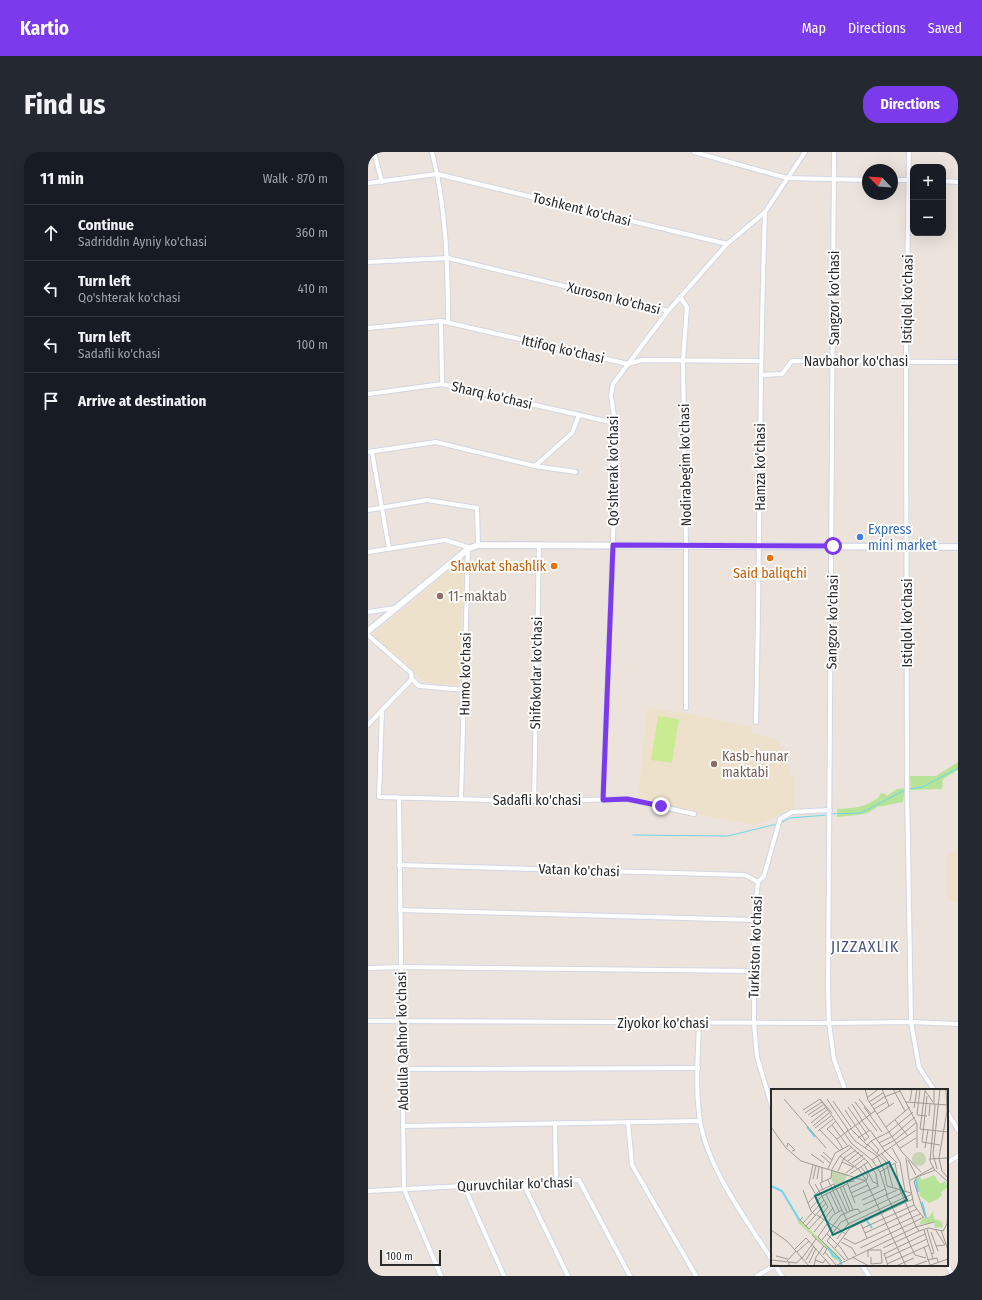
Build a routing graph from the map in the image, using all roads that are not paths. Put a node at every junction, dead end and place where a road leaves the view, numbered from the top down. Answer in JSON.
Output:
{"nodes":[{"id":1,"x":374,"y":152,"type":"edge"},
{"id":2,"x":432,"y":152,"type":"edge"},
{"id":3,"x":694,"y":152,"type":"edge"},
{"id":4,"x":805,"y":152,"type":"edge"},
{"id":5,"x":834,"y":152,"type":"edge"},
{"id":6,"x":909,"y":152,"type":"edge"},
{"id":7,"x":910,"y":166,"type":"edge"},
{"id":8,"x":437,"y":174,"type":"junction"},
{"id":9,"x":787,"y":178,"type":"junction"},
{"id":10,"x":834,"y":180,"type":"junction"},
{"id":11,"x":862,"y":180,"type":"edge"},
{"id":12,"x":898,"y":180,"type":"edge"},
{"id":13,"x":910,"y":180,"type":"edge"},
{"id":14,"x":946,"y":181,"type":"edge"},
{"id":15,"x":368,"y":182,"type":"edge"},
{"id":16,"x":382,"y":182,"type":"junction"},
{"id":17,"x":958,"y":182,"type":"edge"},
{"id":18,"x":910,"y":200,"type":"edge"},
{"id":19,"x":765,"y":212,"type":"junction"},
{"id":20,"x":727,"y":244,"type":"junction"},
{"id":21,"x":448,"y":258,"type":"junction"},
{"id":22,"x":368,"y":262,"type":"edge"},
{"id":23,"x":680,"y":297,"type":"junction"},
{"id":24,"x":668,"y":311,"type":"junction"},
{"id":25,"x":441,"y":321,"type":"junction"},
{"id":26,"x":448,"y":322,"type":"junction"},
{"id":27,"x":368,"y":328,"type":"edge"},
{"id":28,"x":683,"y":360,"type":"junction"},
{"id":29,"x":760,"y":361,"type":"junction"},
{"id":30,"x":834,"y":361,"type":"junction"},
{"id":31,"x":906,"y":361,"type":"junction"},
{"id":32,"x":958,"y":362,"type":"edge"},
{"id":33,"x":628,"y":364,"type":"junction"},
{"id":34,"x":761,"y":375,"type":"junction"},
{"id":35,"x":442,"y":384,"type":"junction"},
{"id":36,"x":368,"y":394,"type":"edge"},
{"id":37,"x":579,"y":415,"type":"junction"},
{"id":38,"x":615,"y":423,"type":"junction"},
{"id":39,"x":370,"y":452,"type":"edge"},
{"id":40,"x":535,"y":466,"type":"junction"},
{"id":41,"x":576,"y":472,"type":"dead end"},
{"id":42,"x":381,"y":508,"type":"junction"},
{"id":43,"x":368,"y":510,"type":"edge"},
{"id":44,"x":478,"y":545,"type":"junction"},
{"id":45,"x":538,"y":545,"type":"junction"},
{"id":46,"x":613,"y":545,"type":"junction"},
{"id":47,"x":686,"y":545,"type":"junction"},
{"id":48,"x":760,"y":546,"type":"junction"},
{"id":49,"x":833,"y":546,"type":"junction"},
{"id":50,"x":907,"y":547,"type":"junction"},
{"id":51,"x":958,"y":547,"type":"edge"},
{"id":52,"x":389,"y":548,"type":"junction"},
{"id":53,"x":469,"y":548,"type":"junction"},
{"id":54,"x":368,"y":552,"type":"edge"},
{"id":55,"x":399,"y":607,"type":"junction"},
{"id":56,"x":368,"y":612,"type":"edge"},
{"id":57,"x":368,"y":631,"type":"edge"},
{"id":58,"x":368,"y":635,"type":"edge"},
{"id":59,"x":412,"y":679,"type":"junction"},
{"id":60,"x":466,"y":690,"type":"junction"},
{"id":61,"x":686,"y":708,"type":"dead end"},
{"id":62,"x":382,"y":710,"type":"junction"},
{"id":63,"x":756,"y":722,"type":"dead end"},
{"id":64,"x":368,"y":725,"type":"edge"},
{"id":65,"x":399,"y":798,"type":"junction"},
{"id":66,"x":461,"y":799,"type":"junction"},
{"id":67,"x":603,"y":800,"type":"junction"},
{"id":68,"x":534,"y":801,"type":"junction"},
{"id":69,"x":830,"y":810,"type":"junction"},
{"id":70,"x":694,"y":814,"type":"dead end"},
{"id":71,"x":399,"y":865,"type":"junction"},
{"id":72,"x":758,"y":882,"type":"junction"},
{"id":73,"x":400,"y":910,"type":"junction"},
{"id":74,"x":754,"y":920,"type":"junction"},
{"id":75,"x":401,"y":967,"type":"junction"},
{"id":76,"x":368,"y":968,"type":"edge"},
{"id":77,"x":754,"y":971,"type":"junction"},
{"id":78,"x":368,"y":1021,"type":"edge"},
{"id":79,"x":401,"y":1022,"type":"junction"},
{"id":80,"x":911,"y":1022,"type":"junction"},
{"id":81,"x":699,"y":1023,"type":"junction"},
{"id":82,"x":754,"y":1023,"type":"junction"},
{"id":83,"x":829,"y":1023,"type":"junction"},
{"id":84,"x":958,"y":1024,"type":"edge"},
{"id":85,"x":698,"y":1068,"type":"junction"},
{"id":86,"x":402,"y":1069,"type":"junction"},
{"id":87,"x":845,"y":1089,"type":"edge"},
{"id":88,"x":933,"y":1089,"type":"edge"},
{"id":89,"x":771,"y":1103,"type":"edge"},
{"id":90,"x":948,"y":1114,"type":"edge"},
{"id":91,"x":700,"y":1121,"type":"junction"},
{"id":92,"x":628,"y":1122,"type":"junction"},
{"id":93,"x":555,"y":1123,"type":"junction"},
{"id":94,"x":403,"y":1126,"type":"junction"},
{"id":95,"x":958,"y":1130,"type":"edge"},
{"id":96,"x":958,"y":1156,"type":"edge"},
{"id":97,"x":948,"y":1162,"type":"edge"},
{"id":98,"x":556,"y":1182,"type":"junction"},
{"id":99,"x":523,"y":1183,"type":"junction"},
{"id":100,"x":464,"y":1186,"type":"junction"},
{"id":101,"x":404,"y":1189,"type":"junction"},
{"id":102,"x":368,"y":1191,"type":"edge"},
{"id":103,"x":771,"y":1258,"type":"edge"},
{"id":104,"x":773,"y":1266,"type":"edge"},
{"id":105,"x":776,"y":1266,"type":"edge"},
{"id":106,"x":863,"y":1266,"type":"edge"},
{"id":107,"x":948,"y":1266,"type":"edge"},
{"id":108,"x":441,"y":1276,"type":"edge"},
{"id":109,"x":504,"y":1276,"type":"edge"},
{"id":110,"x":568,"y":1276,"type":"edge"},
{"id":111,"x":630,"y":1276,"type":"edge"},
{"id":112,"x":696,"y":1276,"type":"edge"},
{"id":113,"x":757,"y":1276,"type":"edge"},
{"id":114,"x":782,"y":1276,"type":"edge"},
{"id":115,"x":869,"y":1276,"type":"edge"},
{"id":116,"x":953,"y":1276,"type":"edge"}],
"edges":[{"from":1,"to":16,"type":"street"},
{"from":2,"to":8,"type":"street"},
{"from":3,"to":9,"type":"street"},
{"from":4,"to":9,"type":"street","name":"Xuroson ko'chasi"},
{"from":5,"to":10,"type":"street","name":"Sangzor ko'chasi"},
{"from":6,"to":7,"type":"street","name":"Istiqlol ko'chasi"},
{"from":8,"to":16,"type":"street"},
{"from":8,"to":20,"type":"street","name":"Toshkent ko'chasi"},
{"from":8,"to":21,"type":"street"},
{"from":9,"to":10,"type":"street"},
{"from":9,"to":19,"type":"street","name":"Xuroson ko'chasi"},
{"from":10,"to":11,"type":"street"},
{"from":10,"to":30,"type":"street","name":"Sangzor ko'chasi"},
{"from":12,"to":13,"type":"street"},
{"from":14,"to":17,"type":"street"},
{"from":15,"to":16,"type":"street"},
{"from":18,"to":31,"type":"street","name":"Istiqlol ko'chasi"},
{"from":19,"to":20,"type":"street","name":"Xuroson ko'chasi"},
{"from":19,"to":29,"type":"street","name":"Hamza ko'chasi"},
{"from":20,"to":23,"type":"street","name":"Xuroson ko'chasi"},
{"from":21,"to":22,"type":"street","name":"Xuroson ko'chasi"},
{"from":21,"to":24,"type":"street","name":"Xuroson ko'chasi"},
{"from":21,"to":26,"type":"street"},
{"from":23,"to":24,"type":"street","name":"Xuroson ko'chasi"},
{"from":23,"to":28,"type":"street","name":"Nodirabegim ko'chasi"},
{"from":24,"to":33,"type":"street","name":"Qo'shterak ko'chasi"},
{"from":25,"to":26,"type":"street","name":"Ittifoq ko'chasi"},
{"from":25,"to":27,"type":"street","name":"Ittifoq ko'chasi"},
{"from":25,"to":35,"type":"street"},
{"from":26,"to":33,"type":"street","name":"Ittifoq ko'chasi"},
{"from":28,"to":29,"type":"street","name":"Ittifoq ko'chasi"},
{"from":28,"to":33,"type":"street","name":"Ittifoq ko'chasi"},
{"from":28,"to":47,"type":"street","name":"Nodirabegim ko'chasi"},
{"from":29,"to":34,"type":"street","name":"Hamza ko'chasi"},
{"from":30,"to":31,"type":"street","name":"Navbahor ko'chasi"},
{"from":30,"to":34,"type":"street","name":"Navbahor ko'chasi"},
{"from":30,"to":49,"type":"street","name":"Sangzor ko'chasi"},
{"from":31,"to":32,"type":"street","name":"Navbahor ko'chasi"},
{"from":31,"to":50,"type":"street","name":"Istiqlol ko'chasi"},
{"from":33,"to":38,"type":"street","name":"Qo'shterak ko'chasi"},
{"from":34,"to":48,"type":"street","name":"Hamza ko'chasi"},
{"from":35,"to":36,"type":"street","name":"Sharq ko'chasi"},
{"from":35,"to":37,"type":"street","name":"Sharq ko'chasi"},
{"from":37,"to":38,"type":"street","name":"Sharq ko'chasi"},
{"from":37,"to":40,"type":"street"},
{"from":38,"to":46,"type":"street","name":"Qo'shterak ko'chasi"},
{"from":39,"to":40,"type":"street"},
{"from":39,"to":42,"type":"street"},
{"from":40,"to":41,"type":"street"},
{"from":42,"to":43,"type":"street"},
{"from":42,"to":44,"type":"street"},
{"from":42,"to":52,"type":"street"},
{"from":44,"to":45,"type":"street"},
{"from":44,"to":53,"type":"street"},
{"from":45,"to":46,"type":"street"},
{"from":45,"to":68,"type":"street","name":"Shifokorlar ko'chasi"},
{"from":46,"to":47,"type":"street"},
{"from":46,"to":67,"type":"street","name":"Qo'shterak ko'chasi"},
{"from":47,"to":48,"type":"street"},
{"from":47,"to":61,"type":"street","name":"Nodirabegim ko'chasi"},
{"from":48,"to":49,"type":"street"},
{"from":48,"to":63,"type":"street","name":"Hamza ko'chasi"},
{"from":49,"to":50,"type":"street"},
{"from":49,"to":69,"type":"street","name":"Sangzor ko'chasi"},
{"from":50,"to":51,"type":"street"},
{"from":50,"to":80,"type":"street","name":"Istiqlol ko'chasi"},
{"from":52,"to":53,"type":"street"},
{"from":52,"to":54,"type":"street"},
{"from":53,"to":55,"type":"street"},
{"from":53,"to":60,"type":"street","name":"Humo ko'chasi"},
{"from":55,"to":56,"type":"street"},
{"from":55,"to":57,"type":"street"},
{"from":58,"to":59,"type":"street"},
{"from":59,"to":60,"type":"street"},
{"from":59,"to":62,"type":"street"},
{"from":60,"to":66,"type":"street","name":"Humo ko'chasi"},
{"from":62,"to":64,"type":"street"},
{"from":62,"to":65,"type":"street","name":"Sadafli ko'chasi"},
{"from":65,"to":66,"type":"street","name":"Sadafli ko'chasi"},
{"from":65,"to":71,"type":"street","name":"Abdulla Qahhor ko'chasi"},
{"from":66,"to":68,"type":"street","name":"Sadafli ko'chasi"},
{"from":67,"to":68,"type":"street","name":"Sadafli ko'chasi"},
{"from":67,"to":70,"type":"street","name":"Sadafli ko'chasi"},
{"from":69,"to":72,"type":"street","name":"Turkiston ko'chasi"},
{"from":69,"to":83,"type":"street","name":"Sangzor ko'chasi"},
{"from":71,"to":72,"type":"street","name":"Vatan ko'chasi"},
{"from":71,"to":73,"type":"street","name":"Abdulla Qahhor ko'chasi"},
{"from":72,"to":74,"type":"street","name":"Turkiston ko'chasi"},
{"from":73,"to":74,"type":"street"},
{"from":73,"to":75,"type":"street","name":"Abdulla Qahhor ko'chasi"},
{"from":74,"to":77,"type":"street","name":"Turkiston ko'chasi"},
{"from":75,"to":76,"type":"street"},
{"from":75,"to":77,"type":"street"},
{"from":75,"to":79,"type":"street","name":"Abdulla Qahhor ko'chasi"},
{"from":77,"to":82,"type":"street","name":"Turkiston ko'chasi"},
{"from":78,"to":79,"type":"street","name":"Ziyokor ko'chasi"},
{"from":79,"to":81,"type":"street","name":"Ziyokor ko'chasi"},
{"from":79,"to":86,"type":"street","name":"Abdulla Qahhor ko'chasi"},
{"from":80,"to":83,"type":"street","name":"Ziyokor ko'chasi"},
{"from":80,"to":84,"type":"street","name":"Ziyokor ko'chasi"},
{"from":80,"to":88,"type":"street","name":"Istiqlol ko'chasi"},
{"from":81,"to":82,"type":"street","name":"Ziyokor ko'chasi"},
{"from":81,"to":85,"type":"street"},
{"from":82,"to":83,"type":"street","name":"Ziyokor ko'chasi"},
{"from":82,"to":89,"type":"street","name":"Turkiston ko'chasi"},
{"from":83,"to":87,"type":"street","name":"Sangzor ko'chasi"},
{"from":85,"to":86,"type":"street"},
{"from":85,"to":91,"type":"street"},
{"from":86,"to":94,"type":"street","name":"Abdulla Qahhor ko'chasi"},
{"from":90,"to":95,"type":"street"},
{"from":91,"to":92,"type":"street"},
{"from":91,"to":103,"type":"street"},
{"from":92,"to":93,"type":"street"},
{"from":92,"to":112,"type":"street"},
{"from":93,"to":94,"type":"street"},
{"from":93,"to":98,"type":"street"},
{"from":94,"to":101,"type":"street","name":"Abdulla Qahhor ko'chasi"},
{"from":96,"to":97,"type":"street"},
{"from":98,"to":99,"type":"street","name":"Quruvchilar ko'chasi"},
{"from":98,"to":111,"type":"street","name":"Quruvchilar ko'chasi"},
{"from":99,"to":100,"type":"street","name":"Quruvchilar ko'chasi"},
{"from":99,"to":110,"type":"street"},
{"from":100,"to":101,"type":"street","name":"Quruvchilar ko'chasi"},
{"from":100,"to":109,"type":"street"},
{"from":101,"to":102,"type":"street","name":"Quruvchilar ko'chasi"},
{"from":101,"to":108,"type":"street","name":"Abdulla Qahhor ko'chasi"},
{"from":104,"to":113,"type":"street"},
{"from":105,"to":114,"type":"street"},
{"from":106,"to":115,"type":"street"},
{"from":107,"to":116,"type":"street"}]}
